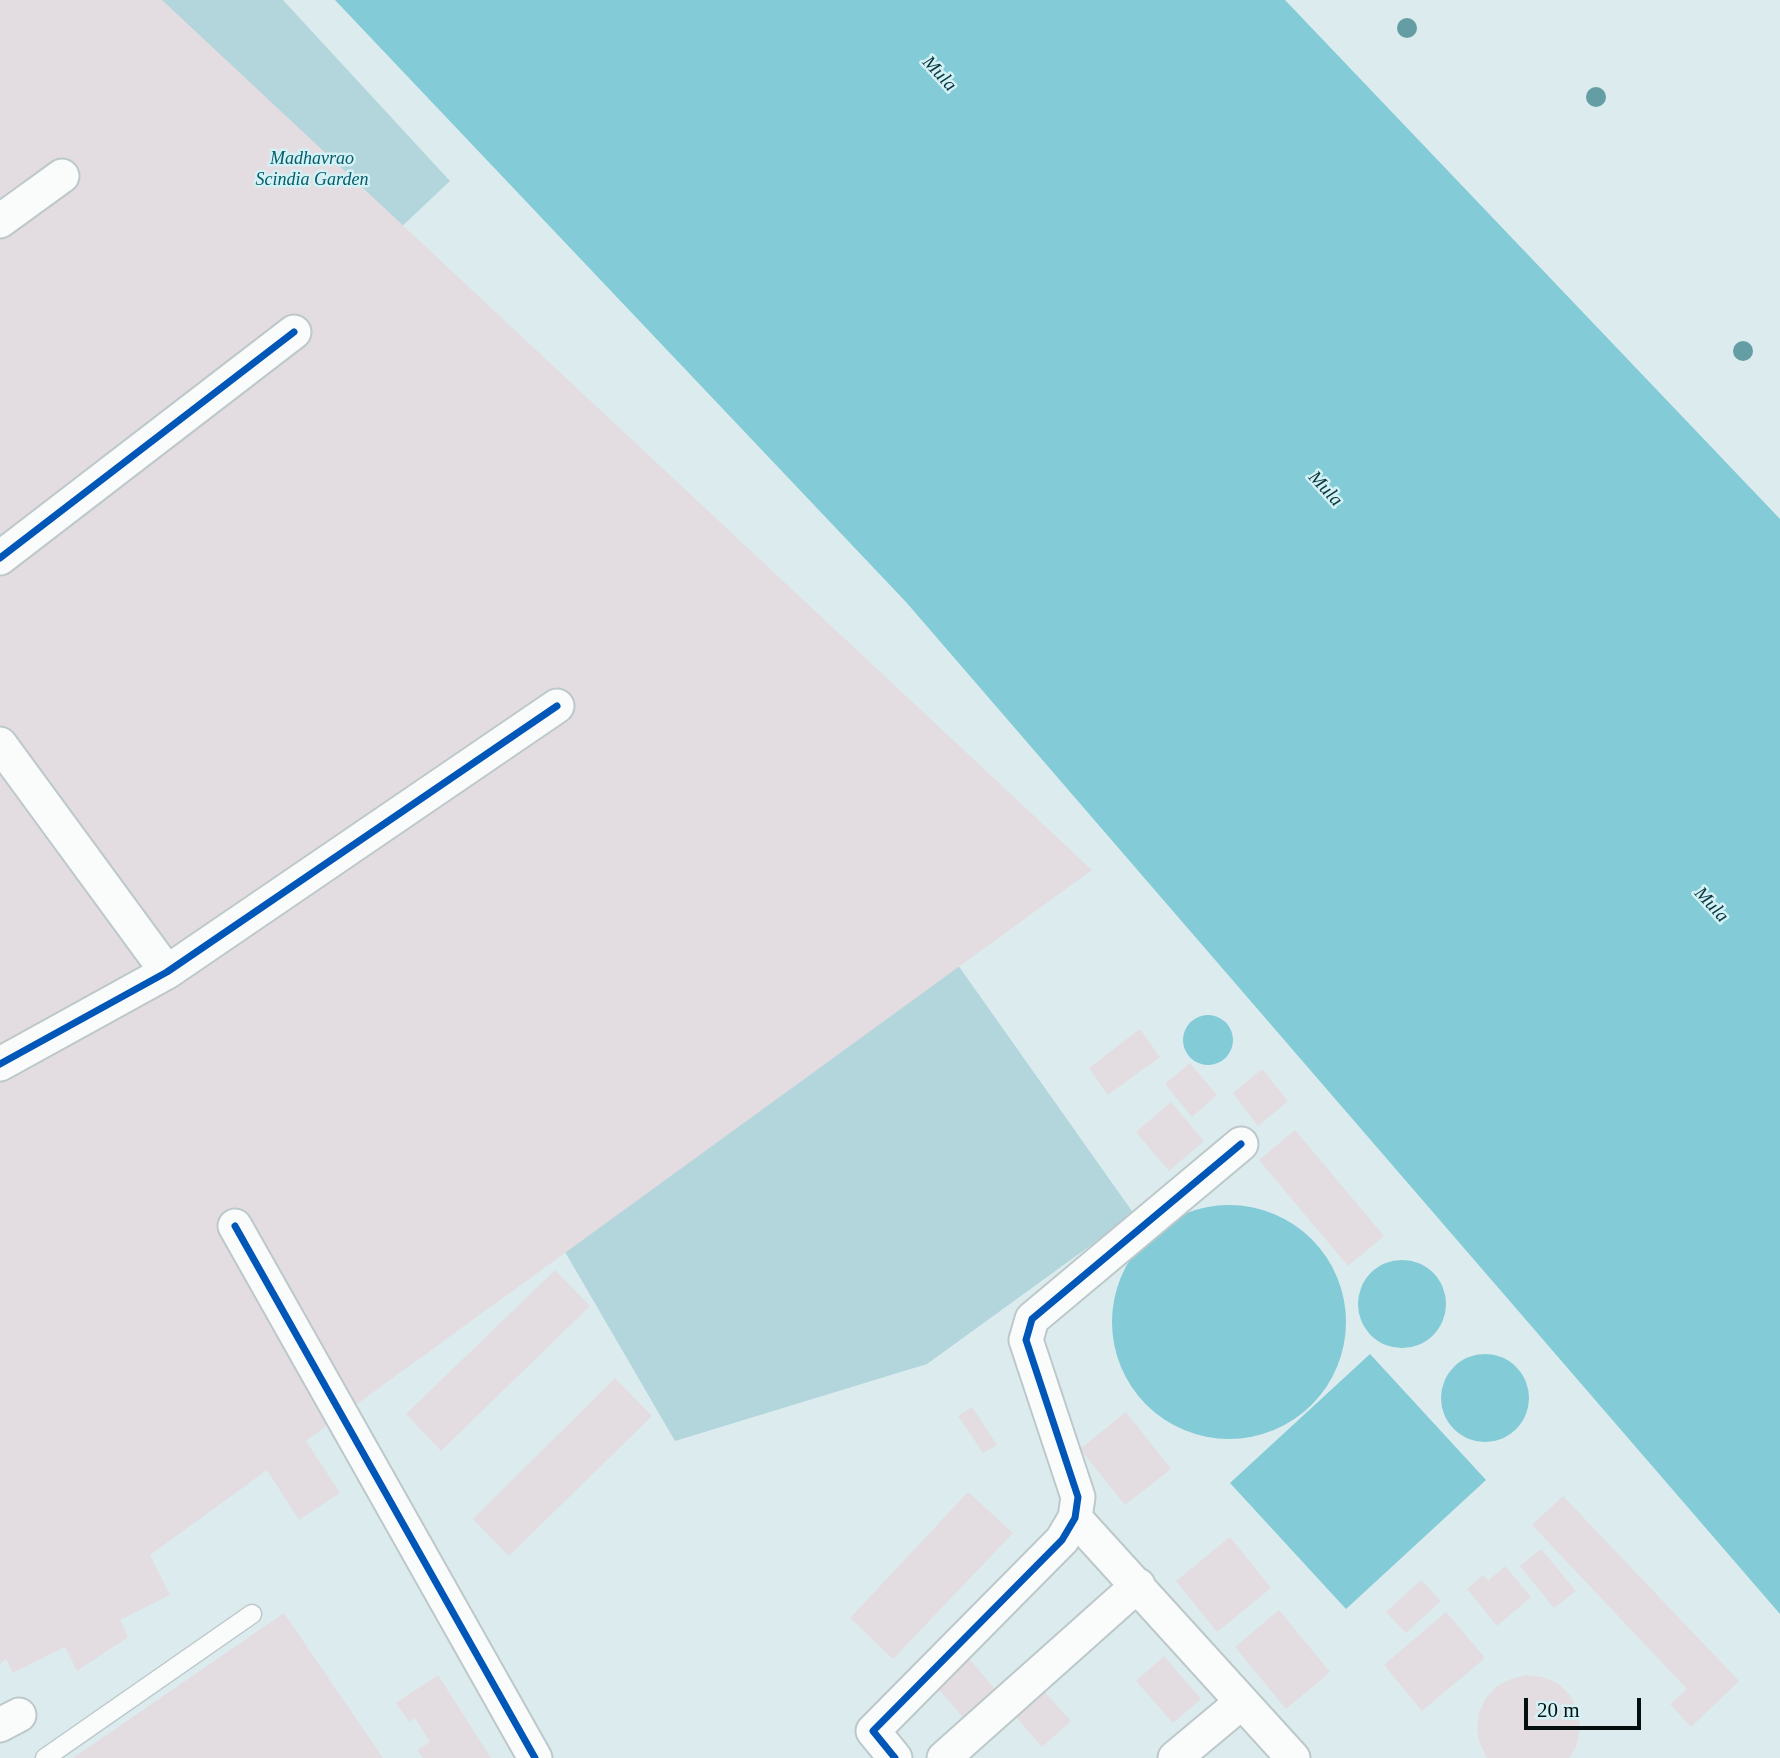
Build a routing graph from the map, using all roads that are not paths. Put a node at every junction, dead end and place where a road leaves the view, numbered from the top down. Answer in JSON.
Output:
{"nodes":[{"id":1,"x":62,"y":176,"type":"dead end"},
{"id":2,"x":0,"y":221,"type":"edge"},
{"id":3,"x":295,"y":332,"type":"dead end"},
{"id":4,"x":0,"y":558,"type":"edge"},
{"id":5,"x":557,"y":706,"type":"dead end"},
{"id":6,"x":0,"y":744,"type":"edge"},
{"id":7,"x":167,"y":972,"type":"junction"},
{"id":8,"x":0,"y":1064,"type":"edge"},
{"id":9,"x":1241,"y":1144,"type":"dead end"},
{"id":10,"x":235,"y":1226,"type":"dead end"},
{"id":11,"x":1075,"y":1518,"type":"junction"},
{"id":12,"x":1138,"y":1585,"type":"junction"},
{"id":13,"x":252,"y":1614,"type":"dead end"},
{"id":14,"x":1242,"y":1702,"type":"junction"},
{"id":15,"x":45,"y":1758,"type":"edge"},
{"id":16,"x":535,"y":1758,"type":"edge"},
{"id":17,"x":895,"y":1758,"type":"edge"},
{"id":18,"x":944,"y":1758,"type":"edge"},
{"id":19,"x":1175,"y":1758,"type":"edge"},
{"id":20,"x":1293,"y":1758,"type":"edge"}],
"edges":[{"from":1,"to":2,"type":"street"},
{"from":3,"to":4,"type":"street"},
{"from":5,"to":7,"type":"street"},
{"from":6,"to":7,"type":"street"},
{"from":7,"to":8,"type":"street"},
{"from":9,"to":11,"type":"street"},
{"from":10,"to":16,"type":"street"},
{"from":11,"to":12,"type":"street"},
{"from":11,"to":17,"type":"street"},
{"from":12,"to":14,"type":"street"},
{"from":12,"to":18,"type":"street"},
{"from":13,"to":15,"type":"lane"},
{"from":14,"to":19,"type":"street"},
{"from":14,"to":20,"type":"street"}]}
